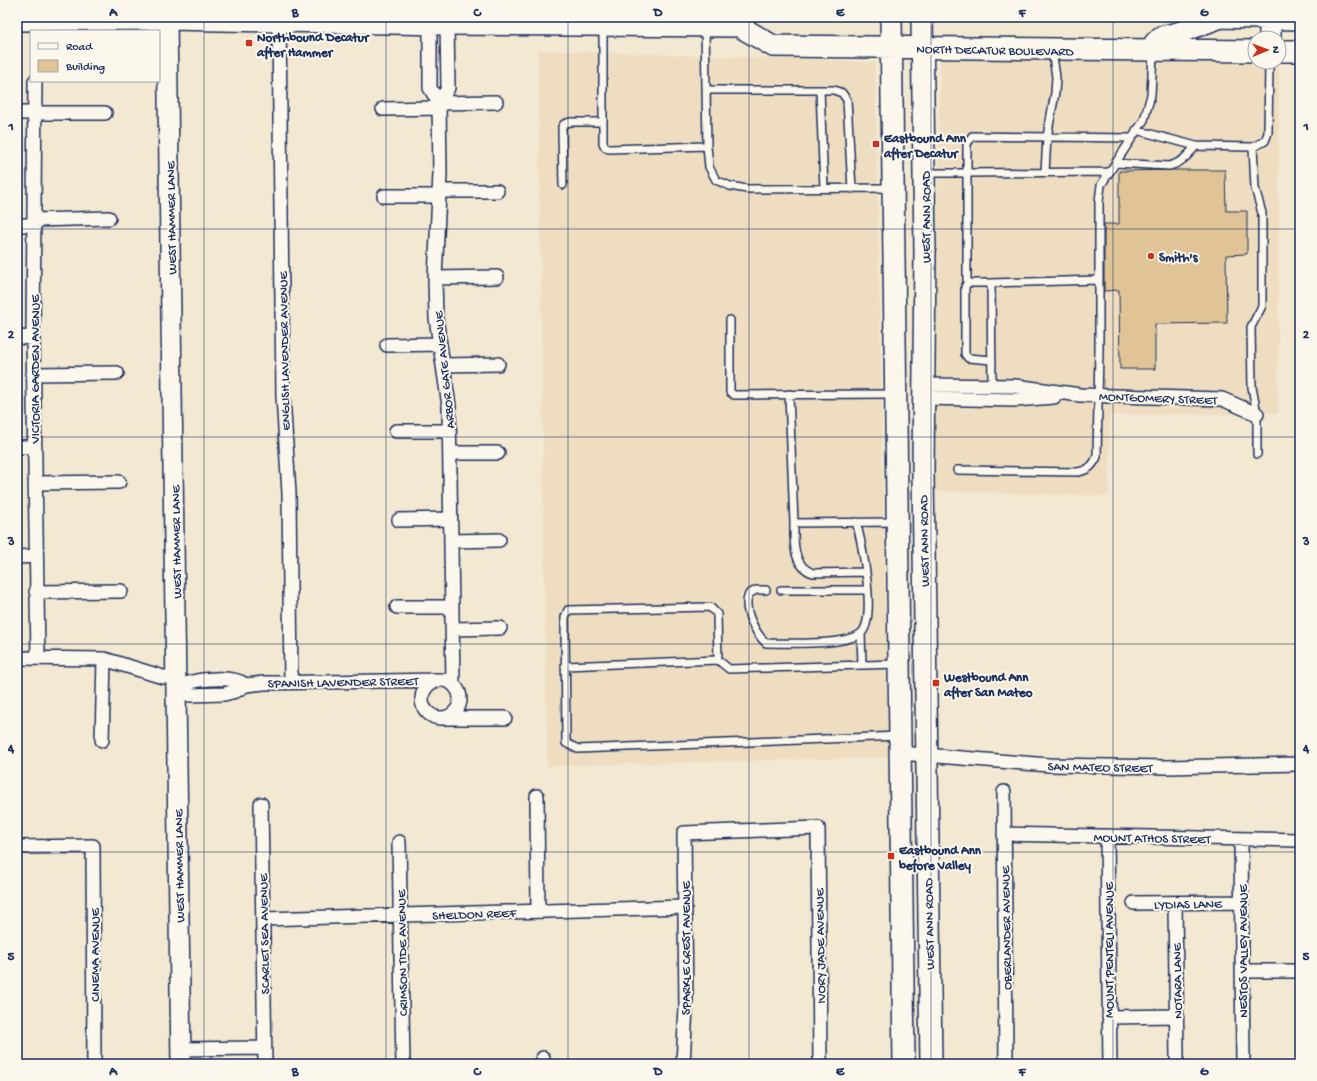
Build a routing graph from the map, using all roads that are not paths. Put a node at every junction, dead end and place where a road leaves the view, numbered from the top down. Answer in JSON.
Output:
{"nodes":[{"id":1,"x":891,"y":17,"type":"edge"},
{"id":2,"x":922,"y":17,"type":"edge"},
{"id":3,"x":1220,"y":17,"type":"edge"},
{"id":4,"x":167,"y":19,"type":"junction"},
{"id":5,"x":1300,"y":19,"type":"edge"},
{"id":6,"x":279,"y":21,"type":"junction"},
{"id":7,"x":504,"y":21,"type":"edge"},
{"id":8,"x":748,"y":22,"type":"edge"},
{"id":9,"x":29,"y":24,"type":"edge"},
{"id":10,"x":439,"y":24,"type":"junction"},
{"id":11,"x":603,"y":25,"type":"junction"},
{"id":12,"x":705,"y":26,"type":"junction"},
{"id":13,"x":1270,"y":28,"type":"edge"},
{"id":14,"x":891,"y":47,"type":"junction"},
{"id":15,"x":924,"y":47,"type":"junction"},
{"id":16,"x":1052,"y":50,"type":"junction"},
{"id":17,"x":1153,"y":51,"type":"junction"},
{"id":18,"x":1247,"y":51,"type":"edge"},
{"id":19,"x":1287,"y":51,"type":"edge"},
{"id":20,"x":1300,"y":51,"type":"edge"},
{"id":21,"x":1269,"y":70,"type":"edge"},
{"id":22,"x":36,"y":82,"type":"edge"},
{"id":23,"x":706,"y":90,"type":"junction"},
{"id":24,"x":820,"y":90,"type":"junction"},
{"id":25,"x":496,"y":102,"type":"dead end"},
{"id":26,"x":439,"y":106,"type":"junction"},
{"id":27,"x":384,"y":109,"type":"dead end"},
{"id":28,"x":17,"y":113,"type":"edge"},
{"id":29,"x":36,"y":113,"type":"junction"},
{"id":30,"x":105,"y":113,"type":"dead end"},
{"id":31,"x":603,"y":122,"type":"junction"},
{"id":32,"x":1136,"y":130,"type":"junction"},
{"id":33,"x":1047,"y":137,"type":"junction"},
{"id":34,"x":1131,"y":138,"type":"junction"},
{"id":35,"x":707,"y":146,"type":"junction"},
{"id":36,"x":1196,"y":146,"type":"junction"},
{"id":37,"x":1253,"y":147,"type":"junction"},
{"id":38,"x":1114,"y":163,"type":"junction"},
{"id":39,"x":1045,"y":172,"type":"junction"},
{"id":40,"x":1109,"y":172,"type":"junction"},
{"id":41,"x":925,"y":173,"type":"junction"},
{"id":42,"x":967,"y":173,"type":"junction"},
{"id":43,"x":563,"y":185,"type":"dead end"},
{"id":44,"x":824,"y":188,"type":"junction"},
{"id":45,"x":894,"y":188,"type":"junction"},
{"id":46,"x":852,"y":189,"type":"junction"},
{"id":47,"x":497,"y":191,"type":"dead end"},
{"id":48,"x":439,"y":193,"type":"junction"},
{"id":49,"x":384,"y":196,"type":"dead end"},
{"id":50,"x":109,"y":218,"type":"dead end"},
{"id":51,"x":35,"y":222,"type":"junction"},
{"id":52,"x":17,"y":225,"type":"edge"},
{"id":53,"x":497,"y":277,"type":"dead end"},
{"id":54,"x":435,"y":278,"type":"junction"},
{"id":55,"x":1099,"y":280,"type":"junction"},
{"id":56,"x":967,"y":283,"type":"junction"},
{"id":57,"x":991,"y":283,"type":"junction"},
{"id":58,"x":894,"y":299,"type":"junction"},
{"id":59,"x":730,"y":320,"type":"dead end"},
{"id":60,"x":17,"y":337,"type":"edge"},
{"id":61,"x":33,"y":338,"type":"junction"},
{"id":62,"x":440,"y":344,"type":"junction"},
{"id":63,"x":387,"y":345,"type":"dead end"},
{"id":64,"x":992,"y":360,"type":"junction"},
{"id":65,"x":498,"y":364,"type":"dead end"},
{"id":66,"x":443,"y":365,"type":"junction"},
{"id":67,"x":117,"y":373,"type":"dead end"},
{"id":68,"x":34,"y":374,"type":"junction"},
{"id":69,"x":992,"y":386,"type":"junction"},
{"id":70,"x":924,"y":391,"type":"junction"},
{"id":71,"x":789,"y":394,"type":"junction"},
{"id":72,"x":896,"y":394,"type":"junction"},
{"id":73,"x":1080,"y":395,"type":"junction"},
{"id":74,"x":1098,"y":395,"type":"junction"},
{"id":75,"x":1257,"y":414,"type":"junction"},
{"id":76,"x":396,"y":431,"type":"dead end"},
{"id":77,"x":449,"y":431,"type":"junction"},
{"id":78,"x":17,"y":447,"type":"edge"},
{"id":79,"x":35,"y":447,"type":"junction"},
{"id":80,"x":450,"y":453,"type":"junction"},
{"id":81,"x":498,"y":453,"type":"dead end"},
{"id":82,"x":1257,"y":454,"type":"dead end"},
{"id":83,"x":957,"y":470,"type":"dead end"},
{"id":84,"x":923,"y":473,"type":"junction"},
{"id":85,"x":119,"y":482,"type":"dead end"},
{"id":86,"x":36,"y":483,"type":"junction"},
{"id":87,"x":450,"y":519,"type":"junction"},
{"id":88,"x":399,"y":520,"type":"dead end"},
{"id":89,"x":794,"y":522,"type":"junction"},
{"id":90,"x":856,"y":522,"type":"junction"},
{"id":91,"x":897,"y":522,"type":"junction"},
{"id":92,"x":499,"y":540,"type":"dead end"},
{"id":93,"x":451,"y":541,"type":"junction"},
{"id":94,"x":17,"y":556,"type":"edge"},
{"id":95,"x":36,"y":556,"type":"junction"},
{"id":96,"x":866,"y":572,"type":"junction"},
{"id":97,"x":766,"y":590,"type":"dead end"},
{"id":98,"x":781,"y":590,"type":"dead end"},
{"id":99,"x":867,"y":590,"type":"junction"},
{"id":100,"x":122,"y":591,"type":"dead end"},
{"id":101,"x":36,"y":592,"type":"junction"},
{"id":102,"x":397,"y":607,"type":"dead end"},
{"id":103,"x":452,"y":607,"type":"junction"},
{"id":104,"x":500,"y":628,"type":"dead end"},
{"id":105,"x":452,"y":629,"type":"junction"},
{"id":106,"x":861,"y":633,"type":"junction"},
{"id":107,"x":38,"y":657,"type":"junction"},
{"id":108,"x":17,"y":658,"type":"edge"},
{"id":109,"x":104,"y":659,"type":"junction"},
{"id":110,"x":718,"y":660,"type":"junction"},
{"id":111,"x":899,"y":664,"type":"junction"},
{"id":112,"x":565,"y":666,"type":"junction"},
{"id":113,"x":862,"y":666,"type":"junction"},
{"id":114,"x":440,"y":680,"type":"junction"},
{"id":115,"x":292,"y":682,"type":"junction"},
{"id":116,"x":177,"y":683,"type":"junction"},
{"id":117,"x":453,"y":684,"type":"junction"},
{"id":118,"x":441,"y":718,"type":"junction"},
{"id":119,"x":505,"y":718,"type":"dead end"},
{"id":120,"x":102,"y":740,"type":"dead end"},
{"id":121,"x":900,"y":745,"type":"junction"},
{"id":122,"x":926,"y":755,"type":"junction"},
{"id":123,"x":1300,"y":764,"type":"edge"},
{"id":124,"x":1004,"y":792,"type":"dead end"},
{"id":125,"x":537,"y":796,"type":"dead end"},
{"id":126,"x":261,"y":804,"type":"dead end"},
{"id":127,"x":684,"y":833,"type":"joint"},
{"id":128,"x":1004,"y":834,"type":"junction"},
{"id":129,"x":1108,"y":836,"type":"junction"},
{"id":130,"x":1242,"y":839,"type":"junction"},
{"id":131,"x":1300,"y":840,"type":"edge"},
{"id":132,"x":399,"y":842,"type":"dead end"},
{"id":133,"x":17,"y":847,"type":"edge"},
{"id":134,"x":1242,"y":902,"type":"junction"},
{"id":135,"x":1134,"y":903,"type":"dead end"},
{"id":136,"x":1175,"y":903,"type":"junction"},
{"id":137,"x":685,"y":907,"type":"junction"},
{"id":138,"x":538,"y":911,"type":"junction"},
{"id":139,"x":400,"y":915,"type":"junction"},
{"id":140,"x":262,"y":919,"type":"junction"},
{"id":141,"x":1242,"y":971,"type":"junction"},
{"id":142,"x":1300,"y":971,"type":"edge"},
{"id":143,"x":1176,"y":1016,"type":"junction"},
{"id":144,"x":1109,"y":1017,"type":"junction"},
{"id":145,"x":264,"y":1048,"type":"junction"},
{"id":146,"x":181,"y":1057,"type":"edge"},
{"id":147,"x":1177,"y":1058,"type":"dead end"},
{"id":148,"x":930,"y":1061,"type":"edge"},
{"id":149,"x":94,"y":1064,"type":"edge"},
{"id":150,"x":265,"y":1064,"type":"edge"},
{"id":151,"x":403,"y":1064,"type":"edge"},
{"id":152,"x":683,"y":1064,"type":"edge"},
{"id":153,"x":820,"y":1064,"type":"edge"},
{"id":154,"x":904,"y":1064,"type":"edge"},
{"id":155,"x":1006,"y":1064,"type":"edge"},
{"id":156,"x":1110,"y":1064,"type":"edge"},
{"id":157,"x":1243,"y":1064,"type":"edge"}],
"edges":[{"from":1,"to":14,"type":"main road","name":"WEST ANN ROAD"},
{"from":2,"to":15,"type":"main road","name":"WEST ANN ROAD"},
{"from":3,"to":13,"type":"main road"},
{"from":3,"to":17,"type":"main road"},
{"from":4,"to":6,"type":"main road","name":"NORTH DECATUR BOULEVARD"},
{"from":4,"to":9,"type":"main road","name":"NORTH DECATUR BOULEVARD"},
{"from":4,"to":116,"type":"street","name":"WEST HAMMER LANE"},
{"from":5,"to":13,"type":"main road"},
{"from":6,"to":10,"type":"main road","name":"NORTH DECATUR BOULEVARD"},
{"from":6,"to":115,"type":"street","name":"ENGLISH LAVENDER AVENUE"},
{"from":7,"to":10,"type":"main road","name":"NORTH DECATUR BOULEVARD"},
{"from":7,"to":11,"type":"main road","name":"NORTH DECATUR BOULEVARD"},
{"from":8,"to":12,"type":"main road","name":"NORTH DECATUR BOULEVARD"},
{"from":8,"to":14,"type":"main road","name":"NORTH DECATUR BOULEVARD"},
{"from":10,"to":26,"type":"street","name":"ARBOR GATE AVENUE"},
{"from":10,"to":26,"type":"street","name":"ARBOR GATE AVENUE"},
{"from":11,"to":12,"type":"main road","name":"NORTH DECATUR BOULEVARD"},
{"from":11,"to":31,"type":"lane"},
{"from":12,"to":23,"type":"lane"},
{"from":14,"to":15,"type":"main road","name":"NORTH DECATUR BOULEVARD"},
{"from":14,"to":45,"type":"main road","name":"WEST ANN ROAD"},
{"from":15,"to":16,"type":"main road","name":"NORTH DECATUR BOULEVARD"},
{"from":15,"to":41,"type":"main road","name":"WEST ANN ROAD"},
{"from":16,"to":17,"type":"main road","name":"NORTH DECATUR BOULEVARD"},
{"from":16,"to":33,"type":"lane"},
{"from":17,"to":18,"type":"main road","name":"NORTH DECATUR BOULEVARD"},
{"from":17,"to":32,"type":"lane"},
{"from":19,"to":20,"type":"main road"},
{"from":21,"to":37,"type":"lane"},
{"from":22,"to":29,"type":"street","name":"VICTORIA GARDEN AVENUE"},
{"from":23,"to":24,"type":"lane"},
{"from":23,"to":35,"type":"lane"},
{"from":24,"to":44,"type":"lane"},
{"from":24,"to":46,"type":"lane"},
{"from":25,"to":26,"type":"street"},
{"from":26,"to":27,"type":"street"},
{"from":26,"to":48,"type":"street","name":"ARBOR GATE AVENUE"},
{"from":28,"to":29,"type":"street"},
{"from":29,"to":30,"type":"street"},
{"from":29,"to":51,"type":"street","name":"VICTORIA GARDEN AVENUE"},
{"from":31,"to":35,"type":"lane"},
{"from":31,"to":43,"type":"lane"},
{"from":32,"to":34,"type":"lane"},
{"from":32,"to":36,"type":"lane"},
{"from":33,"to":34,"type":"lane"},
{"from":33,"to":39,"type":"lane"},
{"from":33,"to":42,"type":"lane"},
{"from":34,"to":38,"type":"lane"},
{"from":35,"to":44,"type":"lane"},
{"from":36,"to":37,"type":"lane"},
{"from":36,"to":38,"type":"lane"},
{"from":37,"to":75,"type":"lane"},
{"from":38,"to":40,"type":"lane"},
{"from":39,"to":40,"type":"lane"},
{"from":39,"to":42,"type":"lane"},
{"from":40,"to":55,"type":"lane"},
{"from":41,"to":42,"type":"lane"},
{"from":41,"to":70,"type":"main road","name":"WEST ANN ROAD"},
{"from":42,"to":56,"type":"lane"},
{"from":44,"to":46,"type":"lane"},
{"from":45,"to":46,"type":"lane"},
{"from":45,"to":58,"type":"main road","name":"WEST ANN ROAD"},
{"from":47,"to":48,"type":"street"},
{"from":48,"to":49,"type":"street"},
{"from":48,"to":54,"type":"street","name":"ARBOR GATE AVENUE"},
{"from":50,"to":51,"type":"street"},
{"from":51,"to":52,"type":"street"},
{"from":51,"to":61,"type":"street","name":"VICTORIA GARDEN AVENUE"},
{"from":53,"to":54,"type":"street"},
{"from":54,"to":62,"type":"street","name":"ARBOR GATE AVENUE"},
{"from":55,"to":57,"type":"lane"},
{"from":55,"to":74,"type":"lane"},
{"from":56,"to":57,"type":"lane"},
{"from":56,"to":64,"type":"lane"},
{"from":57,"to":64,"type":"lane"},
{"from":58,"to":70,"type":"main road"},
{"from":58,"to":72,"type":"main road","name":"WEST ANN ROAD"},
{"from":59,"to":71,"type":"lane"},
{"from":60,"to":61,"type":"street"},
{"from":61,"to":68,"type":"street","name":"VICTORIA GARDEN AVENUE"},
{"from":62,"to":63,"type":"street"},
{"from":62,"to":66,"type":"street","name":"ARBOR GATE AVENUE"},
{"from":64,"to":69,"type":"lane"},
{"from":65,"to":66,"type":"street"},
{"from":66,"to":77,"type":"street","name":"ARBOR GATE AVENUE"},
{"from":67,"to":68,"type":"street"},
{"from":68,"to":79,"type":"street","name":"VICTORIA GARDEN AVENUE"},
{"from":69,"to":70,"type":"street","name":"MONTGOMERY STREET"},
{"from":69,"to":73,"type":"street","name":"MONTGOMERY STREET"},
{"from":70,"to":73,"type":"street","name":"MONTGOMERY STREET"},
{"from":70,"to":84,"type":"main road","name":"WEST ANN ROAD"},
{"from":71,"to":72,"type":"lane"},
{"from":71,"to":89,"type":"lane"},
{"from":72,"to":84,"type":"main road"},
{"from":72,"to":91,"type":"main road","name":"WEST ANN ROAD"},
{"from":73,"to":74,"type":"street","name":"MONTGOMERY STREET"},
{"from":74,"to":75,"type":"street","name":"MONTGOMERY STREET"},
{"from":74,"to":83,"type":"lane"},
{"from":75,"to":82,"type":"lane"},
{"from":76,"to":77,"type":"street"},
{"from":77,"to":80,"type":"street","name":"ARBOR GATE AVENUE"},
{"from":78,"to":79,"type":"street"},
{"from":79,"to":86,"type":"street","name":"VICTORIA GARDEN AVENUE"},
{"from":80,"to":81,"type":"street"},
{"from":80,"to":87,"type":"street","name":"ARBOR GATE AVENUE"},
{"from":84,"to":122,"type":"main road","name":"WEST ANN ROAD"},
{"from":85,"to":86,"type":"street"},
{"from":86,"to":95,"type":"street","name":"VICTORIA GARDEN AVENUE"},
{"from":87,"to":88,"type":"street"},
{"from":87,"to":93,"type":"street","name":"ARBOR GATE AVENUE"},
{"from":89,"to":90,"type":"lane"},
{"from":89,"to":96,"type":"lane"},
{"from":90,"to":91,"type":"lane"},
{"from":90,"to":96,"type":"lane"},
{"from":91,"to":111,"type":"main road","name":"WEST ANN ROAD"},
{"from":92,"to":93,"type":"street"},
{"from":93,"to":103,"type":"street","name":"ARBOR GATE AVENUE"},
{"from":94,"to":95,"type":"street"},
{"from":95,"to":101,"type":"street","name":"VICTORIA GARDEN AVENUE"},
{"from":96,"to":99,"type":"lane"},
{"from":97,"to":106,"type":"lane"},
{"from":98,"to":99,"type":"lane"},
{"from":99,"to":106,"type":"lane"},
{"from":100,"to":101,"type":"street"},
{"from":101,"to":107,"type":"street","name":"VICTORIA GARDEN AVENUE"},
{"from":102,"to":103,"type":"street"},
{"from":103,"to":105,"type":"street","name":"ARBOR GATE AVENUE"},
{"from":104,"to":105,"type":"street"},
{"from":105,"to":117,"type":"street","name":"ARBOR GATE AVENUE"},
{"from":106,"to":113,"type":"lane"},
{"from":107,"to":108,"type":"street"},
{"from":107,"to":109,"type":"street"},
{"from":109,"to":116,"type":"street"},
{"from":109,"to":120,"type":"street"},
{"from":110,"to":112,"type":"lane"},
{"from":110,"to":112,"type":"lane"},
{"from":110,"to":113,"type":"lane"},
{"from":111,"to":113,"type":"lane"},
{"from":111,"to":121,"type":"main road","name":"WEST ANN ROAD"},
{"from":112,"to":121,"type":"lane"},
{"from":114,"to":115,"type":"street","name":"SPANISH LAVENDER STREET"},
{"from":114,"to":117,"type":"street"},
{"from":114,"to":118,"type":"street"},
{"from":115,"to":116,"type":"street","name":"SPANISH LAVENDER STREET"},
{"from":116,"to":146,"type":"street","name":"WEST HAMMER LANE"},
{"from":117,"to":118,"type":"street"},
{"from":118,"to":119,"type":"street"},
{"from":121,"to":122,"type":"street","name":"SAN MATEO STREET"},
{"from":121,"to":154,"type":"main road","name":"WEST ANN ROAD"},
{"from":122,"to":123,"type":"street","name":"SAN MATEO STREET"},
{"from":122,"to":148,"type":"main road","name":"WEST ANN ROAD"},
{"from":124,"to":128,"type":"street","name":"OBERLANDER AVENUE"},
{"from":125,"to":138,"type":"street"},
{"from":126,"to":140,"type":"street","name":"SCARLET SEA AVENUE"},
{"from":127,"to":137,"type":"street","name":"SPARKLE CREST AVENUE"},
{"from":127,"to":153,"type":"street","name":"IVORY JADE AVENUE"},
{"from":128,"to":129,"type":"street","name":"MOUNT ATHOS STREET"},
{"from":128,"to":155,"type":"street","name":"OBERLANDER AVENUE"},
{"from":129,"to":130,"type":"street","name":"MOUNT ATHOS STREET"},
{"from":129,"to":144,"type":"street","name":"MOUNT PENTELI AVENUE"},
{"from":130,"to":131,"type":"street","name":"MOUNT ATHOS STREET"},
{"from":130,"to":134,"type":"street","name":"NESTOS VALLEY AVENUE"},
{"from":132,"to":139,"type":"street","name":"CRIMSON TIDE AVENUE"},
{"from":133,"to":149,"type":"street","name":"CINEMA AVENUE"},
{"from":134,"to":136,"type":"street","name":"LYDIAS LANE"},
{"from":134,"to":141,"type":"street","name":"NESTOS VALLEY AVENUE"},
{"from":135,"to":136,"type":"street","name":"LYDIAS LANE"},
{"from":136,"to":143,"type":"street","name":"NOTARA LANE"},
{"from":137,"to":138,"type":"street","name":"SHELDON REEF"},
{"from":137,"to":152,"type":"street","name":"SPARKLE CREST AVENUE"},
{"from":138,"to":139,"type":"street","name":"SHELDON REEF"},
{"from":139,"to":140,"type":"street","name":"SHELDON REEF"},
{"from":139,"to":151,"type":"street","name":"CRIMSON TIDE AVENUE"},
{"from":140,"to":145,"type":"street","name":"SCARLET SEA AVENUE"},
{"from":141,"to":142,"type":"street"},
{"from":141,"to":157,"type":"street","name":"NESTOS VALLEY AVENUE"},
{"from":143,"to":144,"type":"street"},
{"from":143,"to":147,"type":"street","name":"NOTARA LANE"},
{"from":144,"to":156,"type":"street","name":"MOUNT PENTELI AVENUE"},
{"from":145,"to":146,"type":"street"},
{"from":145,"to":150,"type":"street","name":"SCARLET SEA AVENUE"}]}
